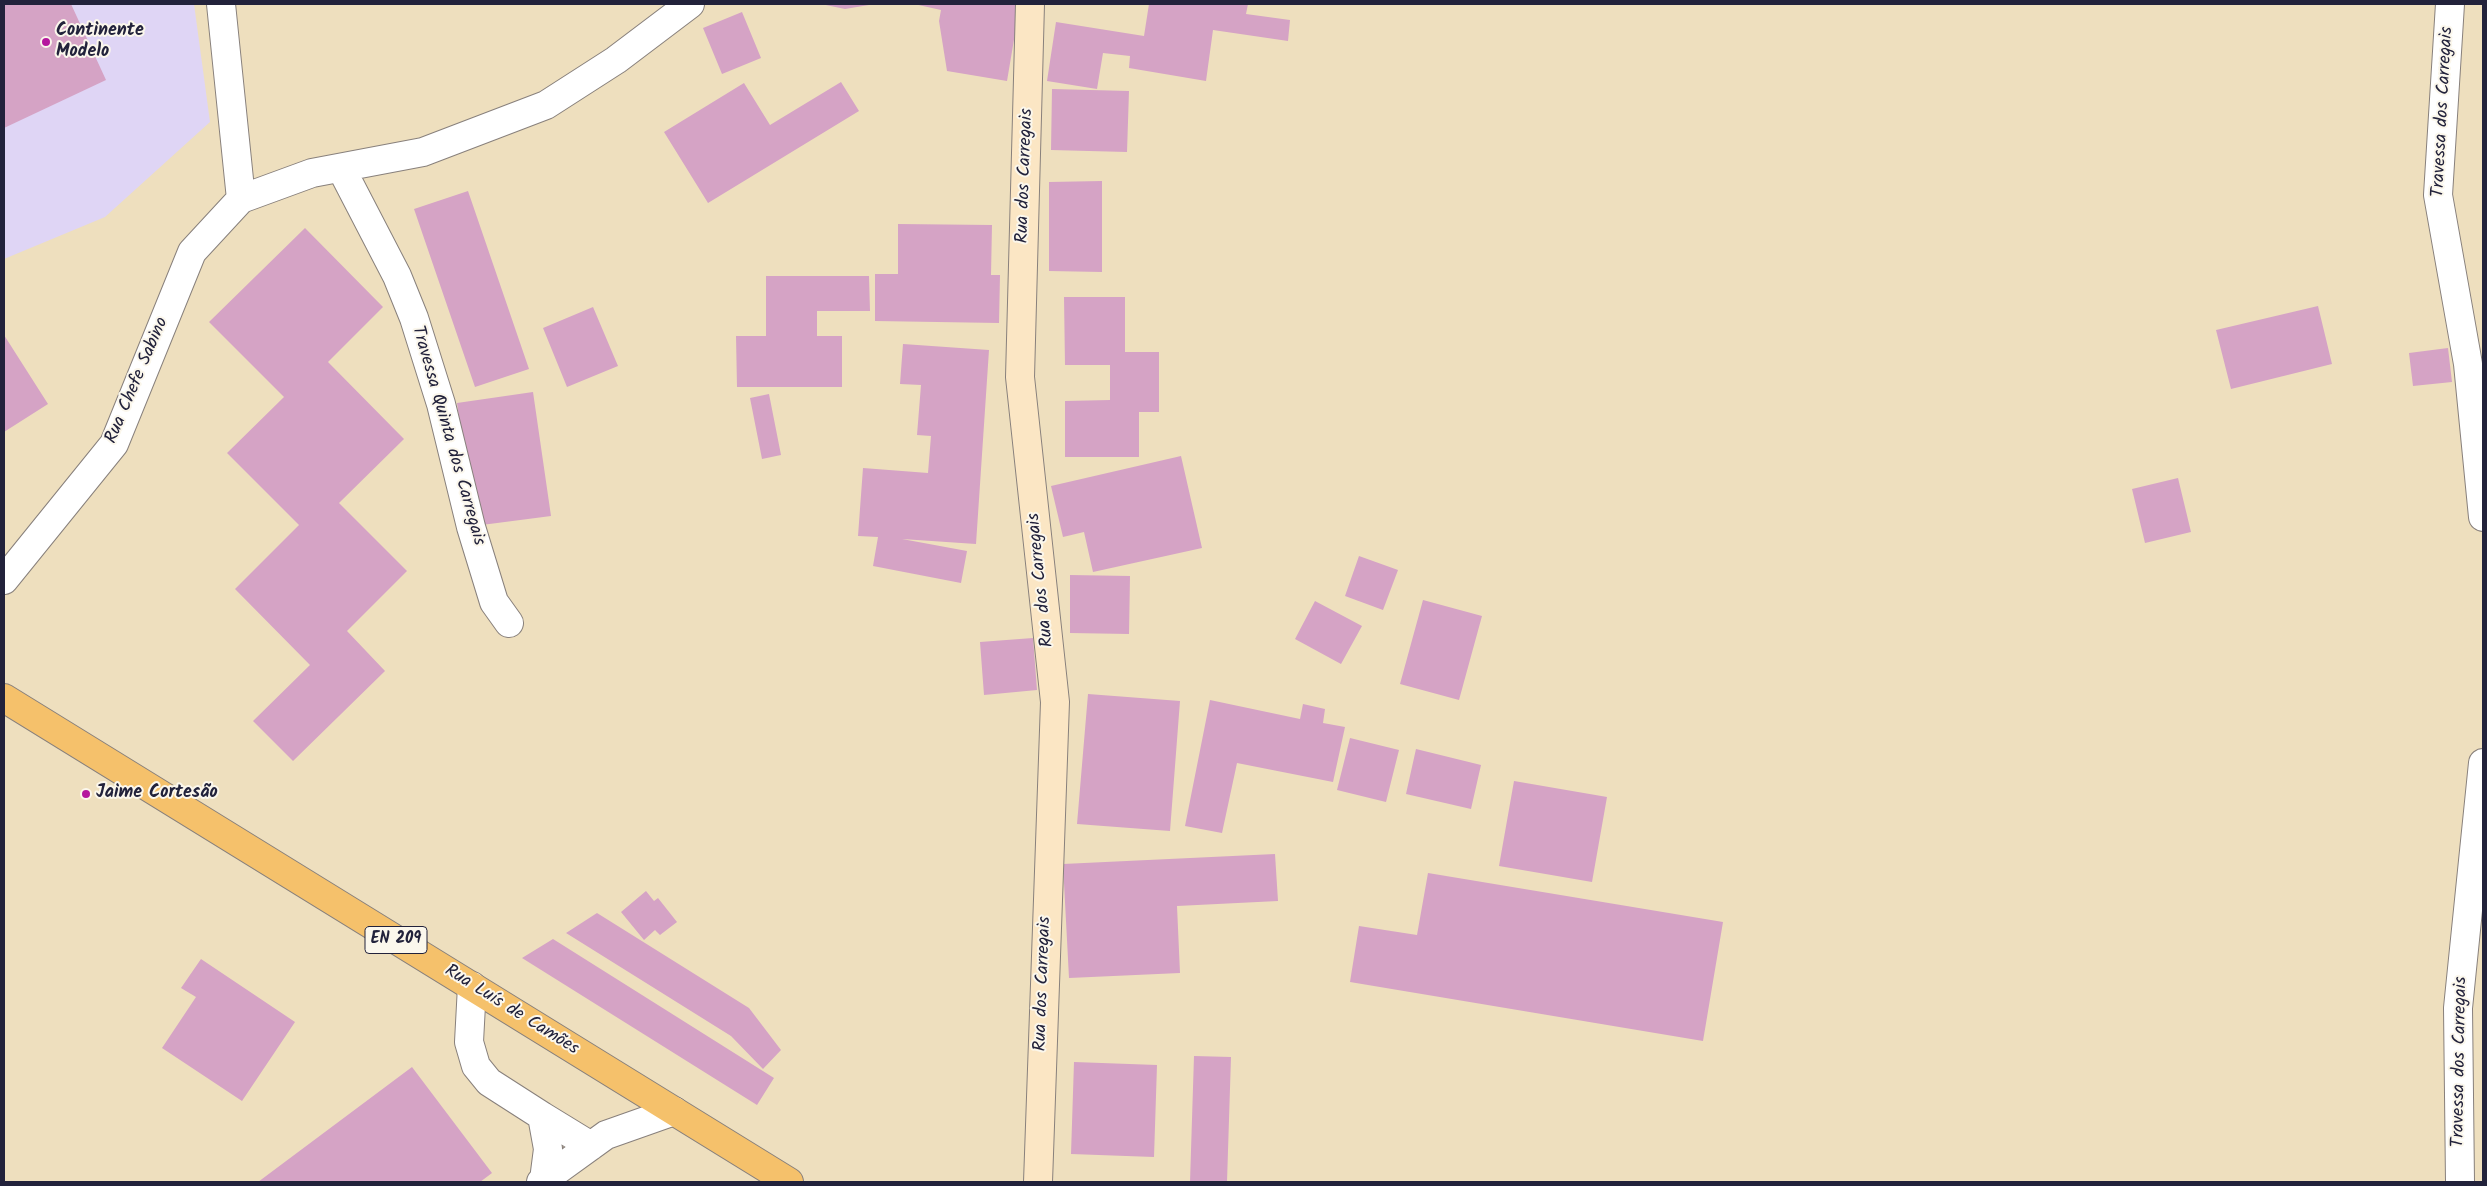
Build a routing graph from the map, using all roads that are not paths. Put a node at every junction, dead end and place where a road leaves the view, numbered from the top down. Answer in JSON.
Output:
{"nodes":[{"id":1,"x":221,"y":4,"type":"edge"},
{"id":2,"x":690,"y":4,"type":"edge"},
{"id":3,"x":1030,"y":4,"type":"edge"},
{"id":4,"x":2450,"y":4,"type":"edge"},
{"id":5,"x":341,"y":168,"type":"junction"},
{"id":6,"x":241,"y":199,"type":"junction"},
{"id":7,"x":2483,"y":517,"type":"edge"},
{"id":8,"x":4,"y":580,"type":"edge"},
{"id":9,"x":509,"y":623,"type":"dead end"},
{"id":10,"x":4,"y":698,"type":"edge"},
{"id":11,"x":2483,"y":763,"type":"edge"},
{"id":12,"x":472,"y":986,"type":"junction"},
{"id":13,"x":674,"y":1111,"type":"junction"},
{"id":14,"x":542,"y":1116,"type":"junction"},
{"id":15,"x":591,"y":1146,"type":"junction"},
{"id":16,"x":1036,"y":1174,"type":"edge"},
{"id":17,"x":543,"y":1181,"type":"edge"},
{"id":18,"x":789,"y":1182,"type":"edge"},
{"id":19,"x":1028,"y":1182,"type":"edge"},
{"id":20,"x":2460,"y":1182,"type":"edge"}],
"edges":[{"from":1,"to":6,"type":"street"},
{"from":2,"to":5,"type":"street"},
{"from":3,"to":16,"type":"street","name":"Rua dos Carregais"},
{"from":4,"to":7,"type":"street","name":"Travessa dos Carregais"},
{"from":5,"to":6,"type":"street"},
{"from":5,"to":9,"type":"street","name":"Travessa Quinta dos Carregais"},
{"from":6,"to":8,"type":"street","name":"Rua Chefe Sabino"},
{"from":10,"to":12,"type":"main road","name":"Rua Luís de Camões","number":"EN 209"},
{"from":11,"to":20,"type":"street","name":"Travessa dos Carregais"},
{"from":12,"to":13,"type":"main road","name":"Rua Luís de Camões","number":"EN 209"},
{"from":12,"to":14,"type":"street"},
{"from":13,"to":15,"type":"street"},
{"from":13,"to":18,"type":"main road","name":"Rua Luís de Camões","number":"EN 209"},
{"from":14,"to":15,"type":"street"},
{"from":14,"to":17,"type":"street"},
{"from":15,"to":17,"type":"street"},
{"from":16,"to":19,"type":"street","name":"Rua dos Carregais"}]}
